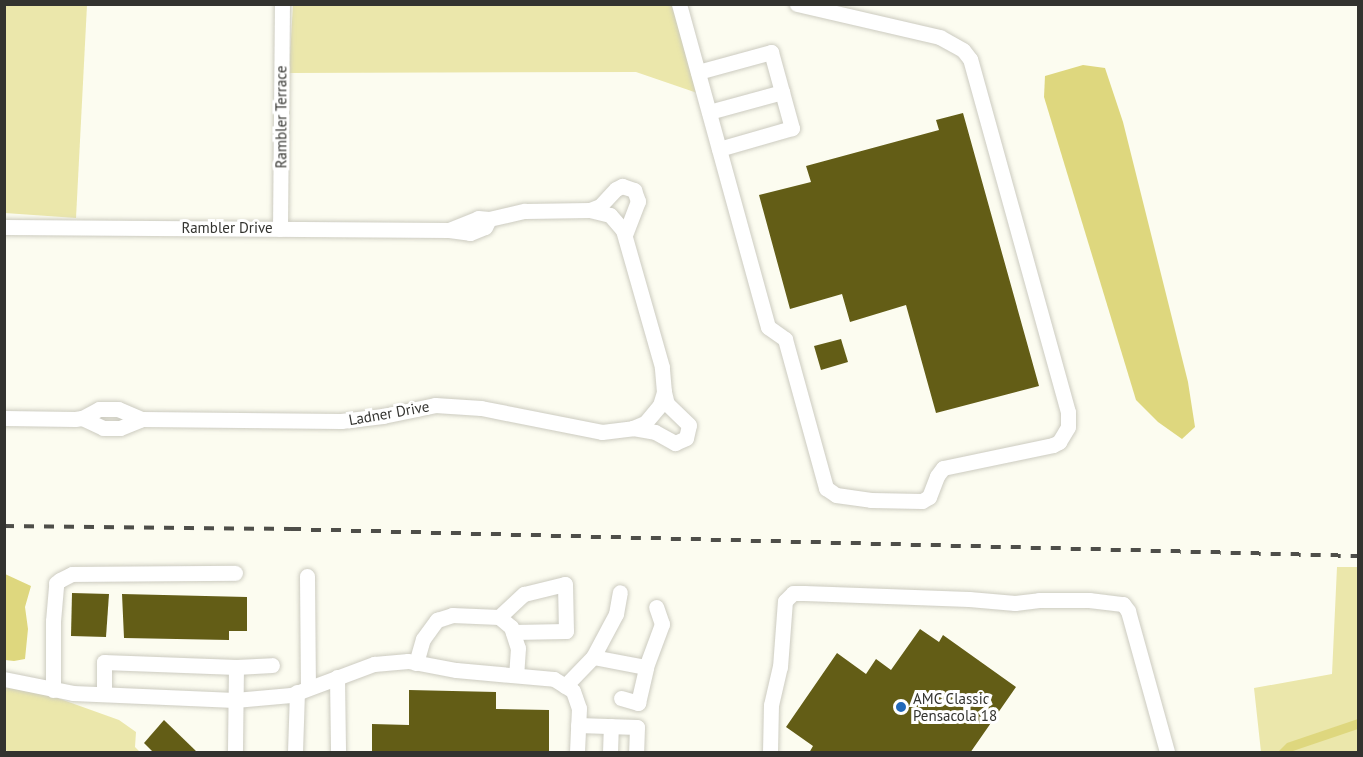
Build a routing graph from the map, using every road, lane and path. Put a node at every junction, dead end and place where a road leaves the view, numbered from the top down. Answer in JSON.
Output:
{"nodes":[{"id":1,"x":282,"y":4,"type":"edge"},
{"id":2,"x":679,"y":4,"type":"edge"},
{"id":3,"x":797,"y":4,"type":"edge"},
{"id":4,"x":698,"y":72,"type":"junction"},
{"id":5,"x":782,"y":92,"type":"junction"},
{"id":6,"x":709,"y":112,"type":"junction"},
{"id":7,"x":719,"y":149,"type":"junction"},
{"id":8,"x":590,"y":210,"type":"junction"},
{"id":9,"x":4,"y":227,"type":"edge"},
{"id":10,"x":280,"y":229,"type":"junction"},
{"id":11,"x":625,"y":235,"type":"junction"},
{"id":12,"x":664,"y":392,"type":"junction"},
{"id":13,"x":4,"y":418,"type":"edge"},
{"id":14,"x":633,"y":428,"type":"junction"},
{"id":15,"x":235,"y":573,"type":"dead end"},
{"id":16,"x":307,"y":576,"type":"dead end"},
{"id":17,"x":620,"y":592,"type":"dead end"},
{"id":18,"x":656,"y":607,"type":"dead end"},
{"id":19,"x":499,"y":617,"type":"junction"},
{"id":20,"x":513,"y":632,"type":"junction"},
{"id":21,"x":594,"y":657,"type":"junction"},
{"id":22,"x":416,"y":663,"type":"junction"},
{"id":23,"x":272,"y":665,"type":"dead end"},
{"id":24,"x":236,"y":667,"type":"junction"},
{"id":25,"x":646,"y":667,"type":"junction"},
{"id":26,"x":516,"y":675,"type":"junction"},
{"id":27,"x":337,"y":677,"type":"junction"},
{"id":28,"x":4,"y":679,"type":"edge"},
{"id":29,"x":565,"y":686,"type":"junction"},
{"id":30,"x":53,"y":690,"type":"junction"},
{"id":31,"x":302,"y":690,"type":"junction"},
{"id":32,"x":104,"y":694,"type":"junction"},
{"id":33,"x":621,"y":699,"type":"dead end"},
{"id":34,"x":235,"y":700,"type":"junction"},
{"id":35,"x":578,"y":725,"type":"junction"},
{"id":36,"x":610,"y":726,"type":"junction"},
{"id":37,"x":235,"y":753,"type":"edge"},
{"id":38,"x":295,"y":753,"type":"edge"},
{"id":39,"x":338,"y":753,"type":"edge"},
{"id":40,"x":577,"y":753,"type":"edge"},
{"id":41,"x":610,"y":753,"type":"edge"},
{"id":42,"x":636,"y":753,"type":"edge"},
{"id":43,"x":770,"y":753,"type":"edge"},
{"id":44,"x":1167,"y":753,"type":"edge"}],
"edges":[{"from":1,"to":10,"type":"street","name":"Rambler Terrace"},
{"from":2,"to":4,"type":"street"},
{"from":3,"to":7,"type":"street"},
{"from":4,"to":5,"type":"street"},
{"from":4,"to":6,"type":"street"},
{"from":5,"to":6,"type":"street"},
{"from":5,"to":7,"type":"street"},
{"from":6,"to":7,"type":"street"},
{"from":8,"to":10,"type":"street","name":"Rambler Drive"},
{"from":8,"to":11,"type":"street","name":"Rambler Drive"},
{"from":8,"to":11,"type":"street"},
{"from":9,"to":10,"type":"street","name":"Rambler Drive"},
{"from":11,"to":12,"type":"street","name":"Ladner Drive"},
{"from":12,"to":14,"type":"street"},
{"from":12,"to":14,"type":"street","name":"Ladner Drive"},
{"from":13,"to":14,"type":"street","name":"Ladner Drive"},
{"from":15,"to":30,"type":"street"},
{"from":16,"to":31,"type":"street"},
{"from":17,"to":21,"type":"street"},
{"from":18,"to":25,"type":"street"},
{"from":19,"to":20,"type":"street"},
{"from":19,"to":20,"type":"street"},
{"from":19,"to":22,"type":"street"},
{"from":20,"to":26,"type":"street"},
{"from":21,"to":25,"type":"street"},
{"from":21,"to":29,"type":"street"},
{"from":22,"to":26,"type":"street"},
{"from":22,"to":27,"type":"street"},
{"from":23,"to":24,"type":"street"},
{"from":24,"to":32,"type":"street"},
{"from":24,"to":34,"type":"street"},
{"from":25,"to":33,"type":"street"},
{"from":26,"to":29,"type":"street"},
{"from":27,"to":31,"type":"street"},
{"from":27,"to":39,"type":"street"},
{"from":28,"to":30,"type":"street"},
{"from":29,"to":35,"type":"street"},
{"from":30,"to":32,"type":"street"},
{"from":31,"to":34,"type":"street"},
{"from":31,"to":38,"type":"street"},
{"from":32,"to":34,"type":"street"},
{"from":34,"to":37,"type":"street"},
{"from":35,"to":36,"type":"street"},
{"from":35,"to":40,"type":"street"},
{"from":36,"to":41,"type":"street"},
{"from":36,"to":42,"type":"street"},
{"from":43,"to":44,"type":"street"}]}
